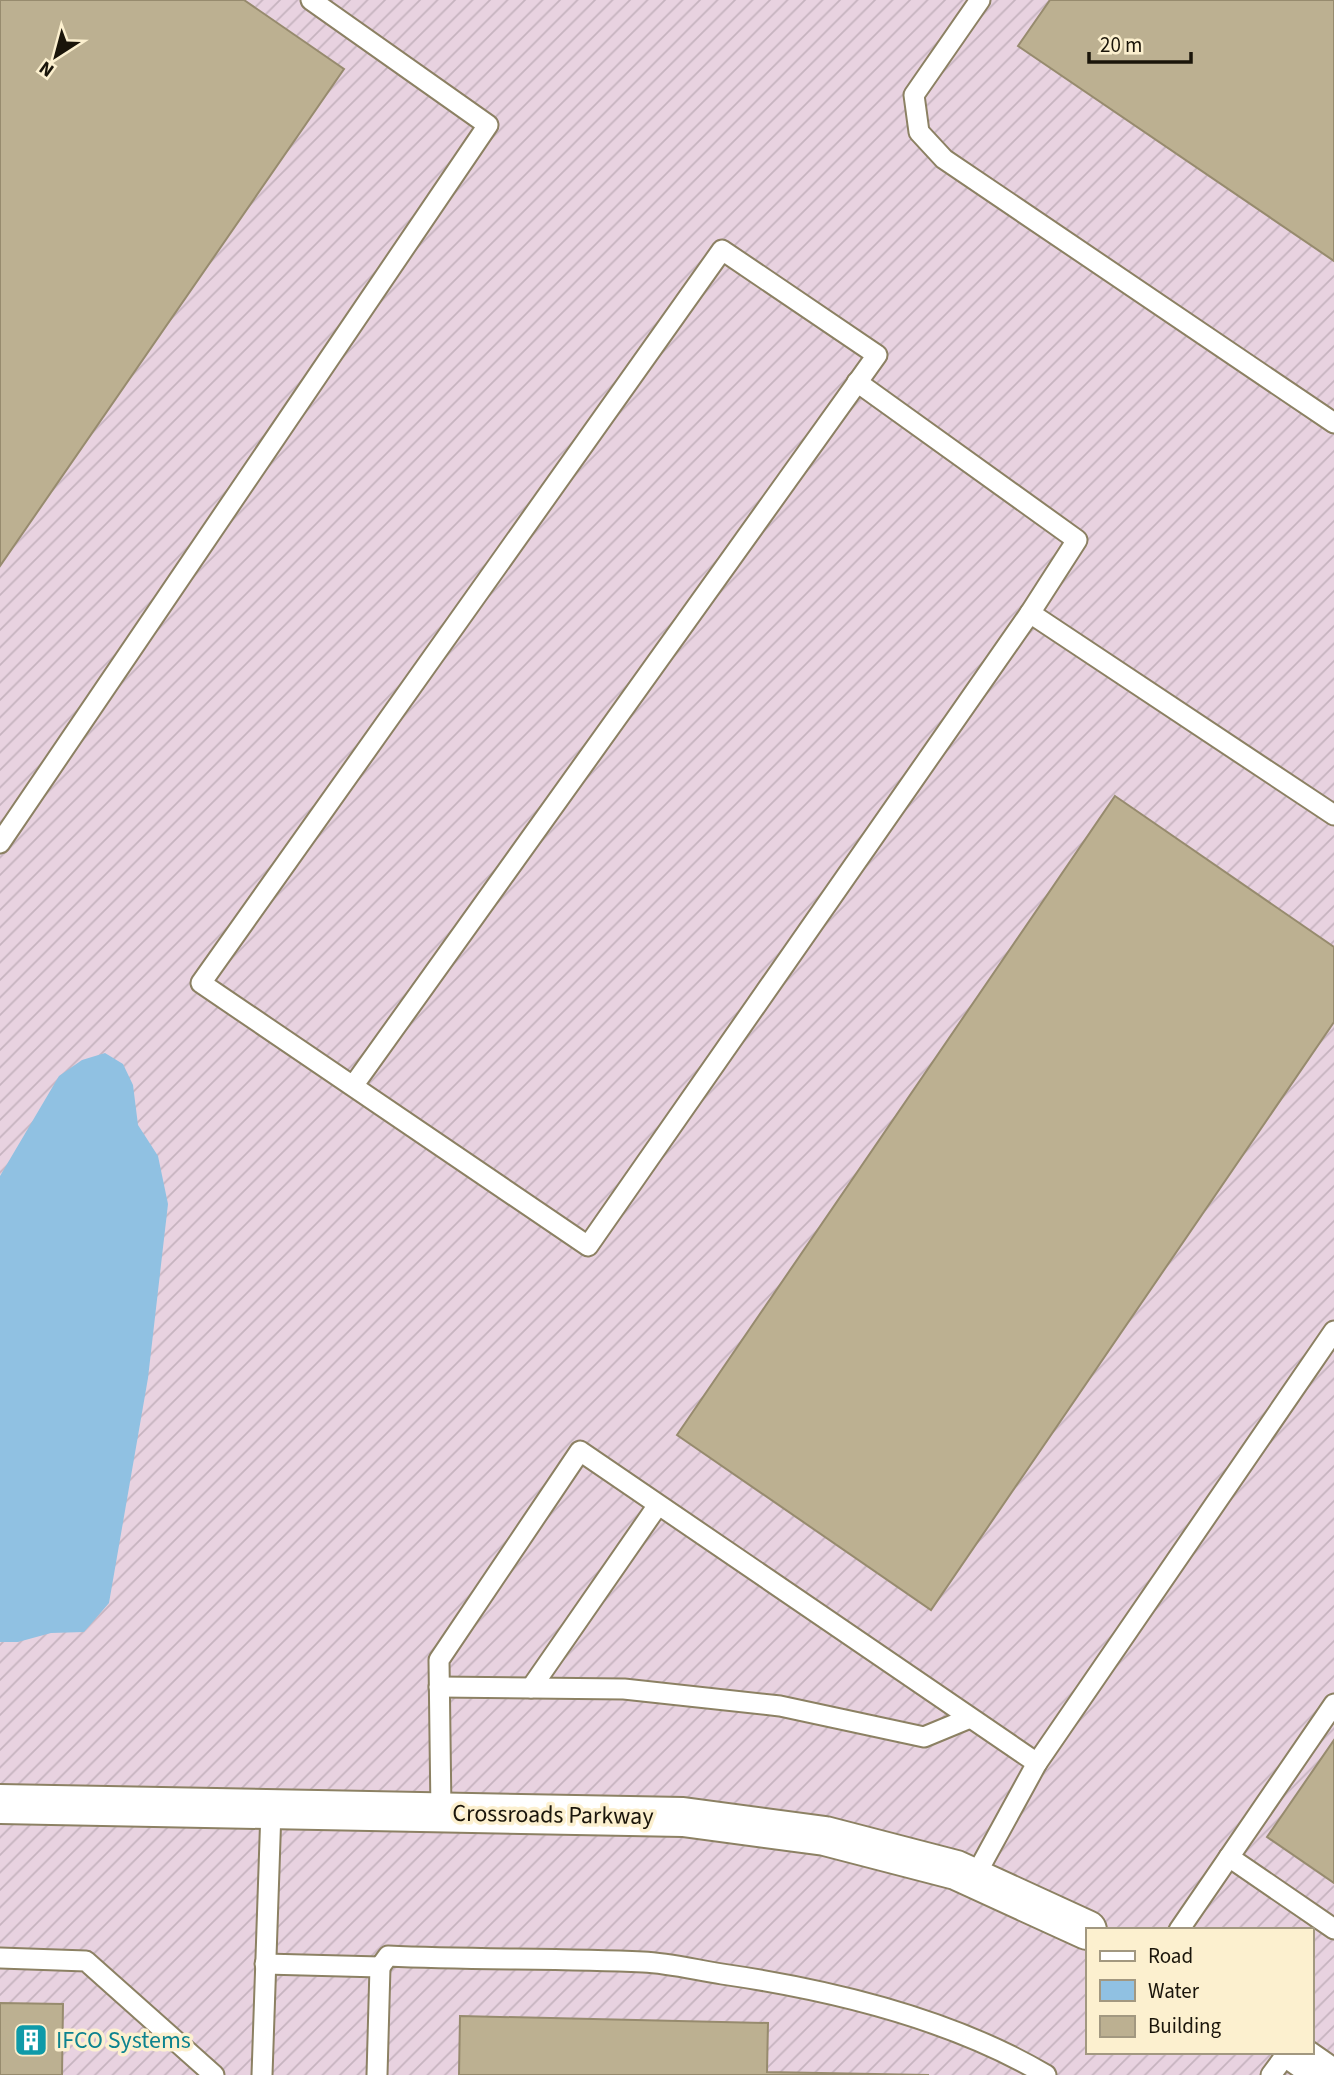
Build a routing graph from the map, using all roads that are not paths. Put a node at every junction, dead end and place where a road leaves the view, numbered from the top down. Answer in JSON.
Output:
{"nodes":[{"id":1,"x":311,"y":0,"type":"edge"},
{"id":2,"x":980,"y":0,"type":"edge"},
{"id":3,"x":858,"y":382,"type":"junction"},
{"id":4,"x":1334,"y":423,"type":"edge"},
{"id":5,"x":1030,"y":613,"type":"junction"},
{"id":6,"x":1334,"y":815,"type":"edge"},
{"id":7,"x":0,"y":843,"type":"edge"},
{"id":8,"x":354,"y":1086,"type":"junction"},
{"id":9,"x":1334,"y":1331,"type":"edge"},
{"id":10,"x":658,"y":1505,"type":"junction"},
{"id":11,"x":439,"y":1687,"type":"junction"},
{"id":12,"x":531,"y":1688,"type":"junction"},
{"id":13,"x":1334,"y":1704,"type":"edge"},
{"id":14,"x":971,"y":1718,"type":"junction"},
{"id":15,"x":1037,"y":1763,"type":"junction"},
{"id":16,"x":0,"y":1804,"type":"edge"},
{"id":17,"x":271,"y":1810,"type":"junction"},
{"id":18,"x":441,"y":1812,"type":"junction"},
{"id":19,"x":1229,"y":1857,"type":"junction"},
{"id":20,"x":974,"y":1878,"type":"junction"},
{"id":21,"x":1180,"y":1928,"type":"edge"},
{"id":22,"x":1334,"y":1929,"type":"edge"},
{"id":23,"x":1086,"y":1930,"type":"edge"},
{"id":24,"x":0,"y":1958,"type":"edge"},
{"id":25,"x":265,"y":1964,"type":"junction"},
{"id":26,"x":380,"y":1967,"type":"junction"},
{"id":27,"x":1287,"y":2054,"type":"edge"},
{"id":28,"x":1297,"y":2054,"type":"edge"},
{"id":29,"x":214,"y":2075,"type":"edge"},
{"id":30,"x":262,"y":2075,"type":"edge"},
{"id":31,"x":377,"y":2075,"type":"edge"},
{"id":32,"x":1046,"y":2075,"type":"edge"},
{"id":33,"x":1271,"y":2075,"type":"edge"},
{"id":34,"x":1327,"y":2075,"type":"edge"}],
"edges":[{"from":1,"to":7,"type":"lane"},
{"from":2,"to":4,"type":"lane"},
{"from":3,"to":5,"type":"lane"},
{"from":3,"to":8,"type":"lane"},
{"from":3,"to":8,"type":"lane"},
{"from":5,"to":6,"type":"lane"},
{"from":5,"to":8,"type":"lane"},
{"from":9,"to":15,"type":"lane"},
{"from":10,"to":11,"type":"lane"},
{"from":10,"to":12,"type":"lane"},
{"from":10,"to":14,"type":"lane"},
{"from":11,"to":12,"type":"lane"},
{"from":11,"to":18,"type":"lane"},
{"from":12,"to":14,"type":"lane"},
{"from":13,"to":19,"type":"lane"},
{"from":14,"to":15,"type":"lane"},
{"from":15,"to":20,"type":"lane"},
{"from":16,"to":17,"type":"street","name":"Crossroads Parkway"},
{"from":17,"to":18,"type":"street","name":"Crossroads Parkway"},
{"from":17,"to":25,"type":"lane"},
{"from":18,"to":20,"type":"street","name":"Crossroads Parkway"},
{"from":19,"to":21,"type":"lane"},
{"from":19,"to":22,"type":"lane"},
{"from":20,"to":23,"type":"street","name":"Crossroads Parkway"},
{"from":24,"to":29,"type":"lane"},
{"from":25,"to":26,"type":"lane"},
{"from":25,"to":30,"type":"lane"},
{"from":26,"to":31,"type":"lane"},
{"from":26,"to":32,"type":"lane"},
{"from":27,"to":33,"type":"lane"},
{"from":28,"to":34,"type":"street"}]}
